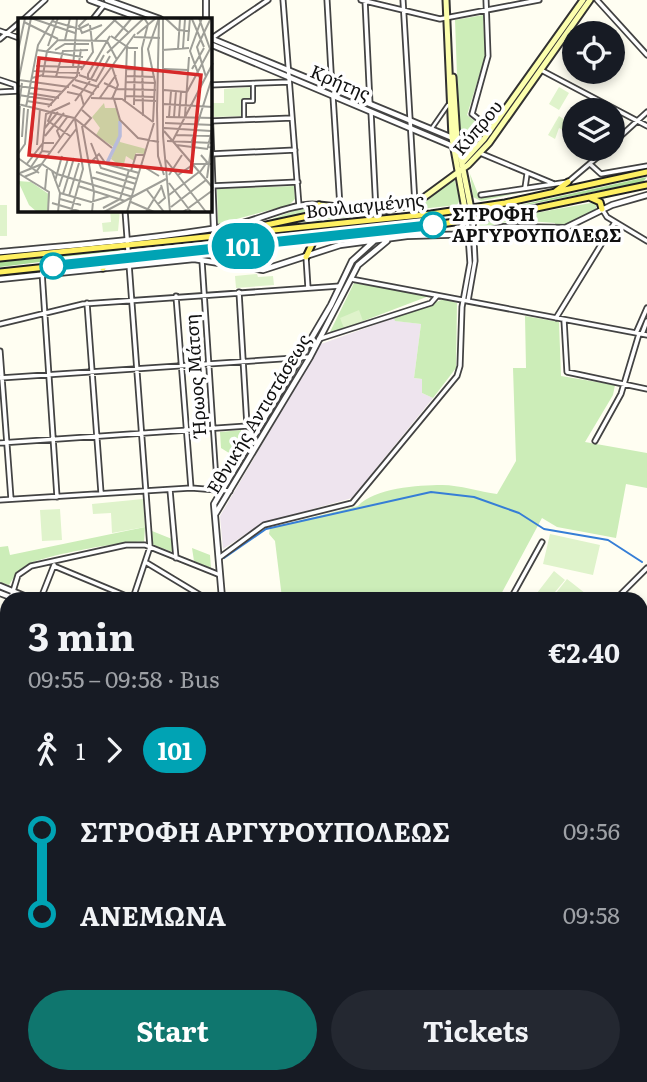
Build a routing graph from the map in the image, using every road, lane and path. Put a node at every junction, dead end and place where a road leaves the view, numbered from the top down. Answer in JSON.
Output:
{"nodes":[{"id":1,"x":45,"y":0,"type":"edge"},
{"id":2,"x":90,"y":0,"type":"edge"},
{"id":3,"x":205,"y":0,"type":"edge"},
{"id":4,"x":268,"y":0,"type":"edge"},
{"id":5,"x":283,"y":0,"type":"edge"},
{"id":6,"x":327,"y":0,"type":"edge"},
{"id":7,"x":363,"y":0,"type":"edge"},
{"id":8,"x":403,"y":0,"type":"edge"},
{"id":9,"x":448,"y":0,"type":"edge"},
{"id":10,"x":485,"y":0,"type":"edge"},
{"id":11,"x":539,"y":0,"type":"edge"},
{"id":12,"x":583,"y":0,"type":"edge"},
{"id":13,"x":590,"y":0,"type":"edge"},
{"id":14,"x":597,"y":0,"type":"edge"},
{"id":15,"x":108,"y":2,"type":"edge"},
{"id":16,"x":486,"y":9,"type":"junction"},
{"id":17,"x":404,"y":10,"type":"junction"},
{"id":18,"x":25,"y":18,"type":"edge"},
{"id":19,"x":94,"y":18,"type":"edge"},
{"id":20,"x":140,"y":18,"type":"edge"},
{"id":21,"x":157,"y":18,"type":"edge"},
{"id":22,"x":206,"y":18,"type":"edge"},
{"id":23,"x":448,"y":18,"type":"junction"},
{"id":24,"x":18,"y":24,"type":"edge"},
{"id":25,"x":0,"y":30,"type":"edge"},
{"id":26,"x":7,"y":34,"type":"junction"},
{"id":27,"x":18,"y":38,"type":"edge"},
{"id":28,"x":0,"y":39,"type":"edge"},
{"id":29,"x":212,"y":39,"type":"edge"},
{"id":30,"x":212,"y":41,"type":"edge"},
{"id":31,"x":212,"y":41,"type":"edge"},
{"id":32,"x":647,"y":55,"type":"edge"},
{"id":33,"x":289,"y":69,"type":"junction"},
{"id":34,"x":541,"y":70,"type":"junction"},
{"id":35,"x":289,"y":79,"type":"junction"},
{"id":36,"x":1,"y":80,"type":"edge"},
{"id":37,"x":253,"y":83,"type":"junction"},
{"id":38,"x":17,"y":84,"type":"edge"},
{"id":39,"x":212,"y":85,"type":"edge"},
{"id":40,"x":332,"y":88,"type":"junction"},
{"id":41,"x":18,"y":91,"type":"edge"},
{"id":42,"x":1,"y":92,"type":"edge"},
{"id":43,"x":333,"y":96,"type":"junction"},
{"id":44,"x":450,"y":102,"type":"junction"},
{"id":45,"x":370,"y":104,"type":"junction"},
{"id":46,"x":371,"y":111,"type":"junction"},
{"id":47,"x":647,"y":112,"type":"edge"},
{"id":48,"x":292,"y":118,"type":"junction"},
{"id":49,"x":244,"y":120,"type":"junction"},
{"id":50,"x":410,"y":120,"type":"junction"},
{"id":51,"x":212,"y":121,"type":"edge"},
{"id":52,"x":638,"y":121,"type":"junction"},
{"id":53,"x":647,"y":126,"type":"edge"},
{"id":54,"x":410,"y":128,"type":"junction"},
{"id":55,"x":432,"y":129,"type":"junction"},
{"id":56,"x":491,"y":129,"type":"junction"},
{"id":57,"x":625,"y":132,"type":"edge"},
{"id":58,"x":454,"y":138,"type":"junction"},
{"id":59,"x":456,"y":148,"type":"junction"},
{"id":60,"x":295,"y":150,"type":"junction"},
{"id":61,"x":212,"y":153,"type":"edge"},
{"id":62,"x":480,"y":153,"type":"junction"},
{"id":63,"x":593,"y":161,"type":"edge"},
{"id":64,"x":590,"y":164,"type":"junction"},
{"id":65,"x":462,"y":166,"type":"junction"},
{"id":66,"x":647,"y":166,"type":"edge"},
{"id":67,"x":647,"y":172,"type":"edge"},
{"id":68,"x":527,"y":174,"type":"junction"},
{"id":69,"x":298,"y":182,"type":"junction"},
{"id":70,"x":554,"y":183,"type":"junction"},
{"id":71,"x":568,"y":183,"type":"junction"},
{"id":72,"x":647,"y":185,"type":"edge"},
{"id":73,"x":212,"y":186,"type":"edge"},
{"id":74,"x":525,"y":188,"type":"junction"},
{"id":75,"x":554,"y":192,"type":"junction"},
{"id":76,"x":610,"y":193,"type":"junction"},
{"id":77,"x":481,"y":195,"type":"dead end"},
{"id":78,"x":647,"y":195,"type":"edge"},
{"id":79,"x":588,"y":198,"type":"junction"},
{"id":80,"x":212,"y":200,"type":"edge"},
{"id":81,"x":415,"y":204,"type":"junction"},
{"id":82,"x":319,"y":205,"type":"junction"},
{"id":83,"x":299,"y":206,"type":"junction"},
{"id":84,"x":340,"y":208,"type":"junction"},
{"id":85,"x":468,"y":208,"type":"junction"},
{"id":86,"x":602,"y":209,"type":"junction"},
{"id":87,"x":376,"y":211,"type":"junction"},
{"id":88,"x":125,"y":212,"type":"edge"},
{"id":89,"x":470,"y":219,"type":"junction"},
{"id":90,"x":615,"y":222,"type":"junction"},
{"id":91,"x":214,"y":229,"type":"junction"},
{"id":92,"x":452,"y":235,"type":"junction"},
{"id":93,"x":472,"y":235,"type":"junction"},
{"id":94,"x":221,"y":236,"type":"junction"},
{"id":95,"x":315,"y":238,"type":"junction"},
{"id":96,"x":389,"y":239,"type":"junction"},
{"id":97,"x":375,"y":240,"type":"junction"},
{"id":98,"x":127,"y":242,"type":"junction"},
{"id":99,"x":647,"y":242,"type":"edge"},
{"id":100,"x":0,"y":253,"type":"edge"},
{"id":101,"x":175,"y":253,"type":"junction"},
{"id":102,"x":143,"y":256,"type":"junction"},
{"id":103,"x":306,"y":257,"type":"junction"},
{"id":104,"x":0,"y":258,"type":"edge"},
{"id":105,"x":94,"y":261,"type":"junction"},
{"id":106,"x":130,"y":261,"type":"junction"},
{"id":107,"x":169,"y":261,"type":"junction"},
{"id":108,"x":202,"y":261,"type":"junction"},
{"id":109,"x":81,"y":263,"type":"junction"},
{"id":110,"x":149,"y":263,"type":"junction"},
{"id":111,"x":41,"y":267,"type":"junction"},
{"id":112,"x":103,"y":268,"type":"junction"},
{"id":113,"x":88,"y":269,"type":"junction"},
{"id":114,"x":0,"y":272,"type":"edge"},
{"id":115,"x":42,"y":275,"type":"junction"},
{"id":116,"x":346,"y":278,"type":"junction"},
{"id":117,"x":0,"y":279,"type":"edge"},
{"id":118,"x":352,"y":280,"type":"junction"},
{"id":119,"x":342,"y":286,"type":"junction"},
{"id":120,"x":308,"y":288,"type":"junction"},
{"id":121,"x":239,"y":292,"type":"junction"},
{"id":122,"x":205,"y":294,"type":"junction"},
{"id":123,"x":437,"y":295,"type":"junction"},
{"id":124,"x":176,"y":296,"type":"junction"},
{"id":125,"x":132,"y":300,"type":"junction"},
{"id":126,"x":466,"y":301,"type":"junction"},
{"id":127,"x":87,"y":303,"type":"junction"},
{"id":128,"x":647,"y":308,"type":"edge"},
{"id":129,"x":44,"y":313,"type":"junction"},
{"id":130,"x":556,"y":318,"type":"junction"},
{"id":131,"x":564,"y":320,"type":"junction"},
{"id":132,"x":647,"y":321,"type":"edge"},
{"id":133,"x":0,"y":324,"type":"edge"},
{"id":134,"x":641,"y":334,"type":"edge"},
{"id":135,"x":320,"y":339,"type":"junction"},
{"id":136,"x":0,"y":351,"type":"edge"},
{"id":137,"x":301,"y":357,"type":"junction"},
{"id":138,"x":310,"y":357,"type":"junction"},
{"id":139,"x":243,"y":361,"type":"junction"},
{"id":140,"x":209,"y":363,"type":"junction"},
{"id":141,"x":181,"y":366,"type":"junction"},
{"id":142,"x":137,"y":369,"type":"junction"},
{"id":143,"x":92,"y":372,"type":"junction"},
{"id":144,"x":48,"y":375,"type":"junction"},
{"id":145,"x":1,"y":377,"type":"edge"},
{"id":146,"x":624,"y":384,"type":"junction"},
{"id":147,"x":647,"y":389,"type":"edge"},
{"id":148,"x":247,"y":426,"type":"junction"},
{"id":149,"x":213,"y":429,"type":"junction"},
{"id":150,"x":186,"y":431,"type":"junction"},
{"id":151,"x":257,"y":432,"type":"junction"},
{"id":152,"x":142,"y":434,"type":"junction"},
{"id":153,"x":97,"y":437,"type":"junction"},
{"id":154,"x":53,"y":440,"type":"junction"},
{"id":155,"x":595,"y":441,"type":"dead end"},
{"id":156,"x":0,"y":443,"type":"edge"},
{"id":157,"x":7,"y":443,"type":"junction"},
{"id":158,"x":191,"y":488,"type":"junction"},
{"id":159,"x":217,"y":488,"type":"junction"},
{"id":160,"x":170,"y":489,"type":"junction"},
{"id":161,"x":224,"y":489,"type":"junction"},
{"id":162,"x":146,"y":491,"type":"junction"},
{"id":163,"x":230,"y":491,"type":"junction"},
{"id":164,"x":101,"y":493,"type":"junction"},
{"id":165,"x":57,"y":497,"type":"junction"},
{"id":166,"x":11,"y":499,"type":"junction"},
{"id":167,"x":0,"y":500,"type":"edge"},
{"id":168,"x":216,"y":514,"type":"junction"},
{"id":169,"x":542,"y":542,"type":"dead end"},
{"id":170,"x":150,"y":547,"type":"junction"},
{"id":171,"x":176,"y":558,"type":"junction"},
{"id":172,"x":219,"y":558,"type":"junction"},
{"id":173,"x":147,"y":562,"type":"junction"},
{"id":174,"x":54,"y":563,"type":"junction"},
{"id":175,"x":647,"y":568,"type":"edge"},
{"id":176,"x":220,"y":575,"type":"junction"},
{"id":177,"x":0,"y":586,"type":"edge"},
{"id":178,"x":10,"y":591,"type":"joint"},
{"id":179,"x":43,"y":592,"type":"edge"},
{"id":180,"x":119,"y":592,"type":"edge"},
{"id":181,"x":134,"y":592,"type":"edge"},
{"id":182,"x":195,"y":592,"type":"edge"},
{"id":183,"x":220,"y":592,"type":"edge"},
{"id":184,"x":514,"y":592,"type":"edge"},
{"id":185,"x":623,"y":592,"type":"edge"}],
"edges":[{"from":1,"to":18,"type":"street"},
{"from":2,"to":15,"type":"street"},
{"from":3,"to":22,"type":"street"},
{"from":4,"to":29,"type":"street"},
{"from":5,"to":33,"type":"street"},
{"from":6,"to":40,"type":"street"},
{"from":7,"to":17,"type":"street"},
{"from":7,"to":45,"type":"street"},
{"from":8,"to":17,"type":"street"},
{"from":9,"to":23,"type":"main road"},
{"from":10,"to":16,"type":"street"},
{"from":11,"to":16,"type":"street"},
{"from":12,"to":56,"type":"main road","name":"Κύπρου"},
{"from":13,"to":34,"type":"main road","name":"Κύπρου"},
{"from":14,"to":32,"type":"street"},
{"from":15,"to":19,"type":"street"},
{"from":15,"to":20,"type":"street"},
{"from":15,"to":21,"type":"street"},
{"from":16,"to":23,"type":"street"},
{"from":16,"to":56,"type":"street"},
{"from":17,"to":23,"type":"street"},
{"from":17,"to":50,"type":"street"},
{"from":23,"to":44,"type":"main road"},
{"from":23,"to":58,"type":"main road"},
{"from":24,"to":26,"type":"street"},
{"from":25,"to":26,"type":"street"},
{"from":26,"to":27,"type":"street"},
{"from":26,"to":28,"type":"street"},
{"from":30,"to":33,"type":"street","name":"Κρήτης"},
{"from":31,"to":35,"type":"street","name":"Κρήτης"},
{"from":33,"to":35,"type":"street"},
{"from":33,"to":40,"type":"street","name":"Κρήτης"},
{"from":34,"to":52,"type":"street"},
{"from":34,"to":62,"type":"main road","name":"Κύπρου"},
{"from":35,"to":37,"type":"street"},
{"from":35,"to":43,"type":"street","name":"Κρήτης"},
{"from":35,"to":48,"type":"street"},
{"from":36,"to":38,"type":"street"},
{"from":36,"to":42,"type":"street"},
{"from":37,"to":39,"type":"street"},
{"from":37,"to":49,"type":"street"},
{"from":38,"to":41,"type":"street"},
{"from":40,"to":43,"type":"street"},
{"from":40,"to":45,"type":"street","name":"Κρήτης"},
{"from":41,"to":42,"type":"street"},
{"from":43,"to":46,"type":"street","name":"Κρήτης"},
{"from":43,"to":84,"type":"street"},
{"from":44,"to":55,"type":"street"},
{"from":44,"to":58,"type":"main road"},
{"from":45,"to":46,"type":"street"},
{"from":45,"to":50,"type":"street","name":"Κρήτης"},
{"from":46,"to":54,"type":"street","name":"Κρήτης"},
{"from":46,"to":87,"type":"street"},
{"from":47,"to":52,"type":"street"},
{"from":48,"to":49,"type":"street"},
{"from":48,"to":60,"type":"street"},
{"from":49,"to":51,"type":"street"},
{"from":50,"to":54,"type":"street"},
{"from":50,"to":55,"type":"street","name":"Κρήτης"},
{"from":52,"to":53,"type":"street"},
{"from":52,"to":57,"type":"street"},
{"from":54,"to":59,"type":"street","name":"Κρήτης"},
{"from":54,"to":81,"type":"street"},
{"from":55,"to":58,"type":"street","name":"Κρήτης"},
{"from":56,"to":65,"type":"main road","name":"Κύπρου"},
{"from":58,"to":59,"type":"main road"},
{"from":59,"to":65,"type":"main road"},
{"from":60,"to":61,"type":"street"},
{"from":60,"to":69,"type":"street"},
{"from":62,"to":65,"type":"main road","name":"Κύπρου"},
{"from":62,"to":68,"type":"street"},
{"from":63,"to":64,"type":"street"},
{"from":64,"to":66,"type":"street"},
{"from":64,"to":71,"type":"street"},
{"from":65,"to":81,"type":"main road"},
{"from":65,"to":85,"type":"main road"},
{"from":67,"to":75,"type":"main road","name":"Βουλιαγμένης"},
{"from":68,"to":70,"type":"street"},
{"from":68,"to":74,"type":"street"},
{"from":69,"to":73,"type":"street"},
{"from":69,"to":83,"type":"street"},
{"from":70,"to":71,"type":"street"},
{"from":70,"to":74,"type":"street"},
{"from":71,"to":75,"type":"main road"},
{"from":72,"to":76,"type":"main road","name":"Βουλιαγμένης"},
{"from":74,"to":77,"type":"street"},
{"from":75,"to":85,"type":"main road","name":"Βουλιαγμένης"},
{"from":76,"to":79,"type":"main road","name":"Βουλιαγμένης"},
{"from":76,"to":86,"type":"main road"},
{"from":78,"to":86,"type":"street"},
{"from":79,"to":86,"type":"main road"},
{"from":79,"to":89,"type":"main road","name":"Βουλιαγμένης"},
{"from":80,"to":91,"type":"street"},
{"from":81,"to":87,"type":"main road"},
{"from":82,"to":83,"type":"street"},
{"from":82,"to":84,"type":"main road"},
{"from":82,"to":94,"type":"main road"},
{"from":83,"to":91,"type":"street"},
{"from":84,"to":87,"type":"main road"},
{"from":85,"to":89,"type":"main road"},
{"from":85,"to":94,"type":"main road","name":"Βουλιαγμένης"},
{"from":86,"to":90,"type":"street"},
{"from":86,"to":93,"type":"street"},
{"from":88,"to":98,"type":"street"},
{"from":89,"to":92,"type":"street"},
{"from":89,"to":93,"type":"street"},
{"from":89,"to":95,"type":"main road","name":"Βουλιαγμένης"},
{"from":90,"to":99,"type":"street"},
{"from":90,"to":130,"type":"street"},
{"from":91,"to":98,"type":"street"},
{"from":92,"to":93,"type":"street"},
{"from":92,"to":96,"type":"street"},
{"from":93,"to":126,"type":"street"},
{"from":94,"to":98,"type":"main road","name":"Βουλιαγμένης"},
{"from":95,"to":101,"type":"main road","name":"Βουλιαγμένης"},
{"from":95,"to":103,"type":"main road"},
{"from":96,"to":97,"type":"street"},
{"from":96,"to":118,"type":"street","name":"Εθνικής Αντιστάσεως"},
{"from":97,"to":103,"type":"street"},
{"from":97,"to":116,"type":"street","name":"Εθνικής Αντιστάσεως"},
{"from":98,"to":100,"type":"street"},
{"from":98,"to":104,"type":"main road","name":"Βουλιαγμένης"},
{"from":98,"to":106,"type":"street"},
{"from":101,"to":102,"type":"main road","name":"Βουλιαγμένης"},
{"from":101,"to":107,"type":"main road"},
{"from":102,"to":106,"type":"main road","name":"Βουλιαγμένης"},
{"from":102,"to":110,"type":"main road"},
{"from":103,"to":108,"type":"street"},
{"from":103,"to":120,"type":"street"},
{"from":105,"to":106,"type":"main road","name":"Βουλιαγμένης"},
{"from":105,"to":109,"type":"main road","name":"Βουλιαγμένης"},
{"from":105,"to":112,"type":"main road"},
{"from":106,"to":110,"type":"street"},
{"from":106,"to":112,"type":"street"},
{"from":106,"to":125,"type":"street"},
{"from":107,"to":108,"type":"street"},
{"from":107,"to":110,"type":"street"},
{"from":108,"to":122,"type":"street","name":"Ήρωος Μάτση"},
{"from":109,"to":111,"type":"main road","name":"Βουλιαγμένης"},
{"from":109,"to":113,"type":"main road"},
{"from":111,"to":114,"type":"main road","name":"Βουλιαγμένης"},
{"from":111,"to":115,"type":"street"},
{"from":112,"to":113,"type":"street"},
{"from":113,"to":115,"type":"street"},
{"from":115,"to":117,"type":"street"},
{"from":115,"to":129,"type":"street"},
{"from":116,"to":118,"type":"street"},
{"from":116,"to":119,"type":"street","name":"Εθνικής Αντιστάσεως"},
{"from":118,"to":123,"type":"street"},
{"from":118,"to":135,"type":"street","name":"Εθνικής Αντιστάσεως"},
{"from":119,"to":120,"type":"street"},
{"from":119,"to":137,"type":"street","name":"Εθνικής Αντιστάσεως"},
{"from":120,"to":121,"type":"street"},
{"from":121,"to":122,"type":"street"},
{"from":121,"to":139,"type":"street"},
{"from":122,"to":124,"type":"street"},
{"from":122,"to":140,"type":"street","name":"Ήρωος Μάτση"},
{"from":123,"to":126,"type":"street"},
{"from":123,"to":135,"type":"street"},
{"from":124,"to":125,"type":"street"},
{"from":124,"to":141,"type":"street"},
{"from":125,"to":127,"type":"street"},
{"from":125,"to":142,"type":"street"},
{"from":126,"to":130,"type":"street"},
{"from":126,"to":172,"type":"street"},
{"from":127,"to":129,"type":"street"},
{"from":127,"to":143,"type":"street"},
{"from":128,"to":134,"type":"street"},
{"from":129,"to":133,"type":"street"},
{"from":129,"to":144,"type":"street"},
{"from":130,"to":131,"type":"street"},
{"from":131,"to":134,"type":"street"},
{"from":131,"to":146,"type":"street"},
{"from":132,"to":134,"type":"street"},
{"from":134,"to":146,"type":"street"},
{"from":135,"to":138,"type":"street","name":"Εθνικής Αντιστάσεως"},
{"from":136,"to":145,"type":"street"},
{"from":137,"to":138,"type":"street"},
{"from":137,"to":139,"type":"street"},
{"from":137,"to":151,"type":"street","name":"Εθνικής Αντιστάσεως"},
{"from":138,"to":163,"type":"street","name":"Εθνικής Αντιστάσεως"},
{"from":139,"to":140,"type":"street"},
{"from":139,"to":148,"type":"street"},
{"from":140,"to":141,"type":"street"},
{"from":140,"to":149,"type":"street","name":"Ήρωος Μάτση"},
{"from":141,"to":142,"type":"street"},
{"from":141,"to":150,"type":"street"},
{"from":142,"to":143,"type":"street"},
{"from":142,"to":152,"type":"street"},
{"from":143,"to":144,"type":"street"},
{"from":143,"to":153,"type":"street"},
{"from":144,"to":145,"type":"street"},
{"from":144,"to":154,"type":"street"},
{"from":145,"to":157,"type":"street"},
{"from":146,"to":147,"type":"street"},
{"from":146,"to":155,"type":"street"},
{"from":148,"to":149,"type":"street"},
{"from":148,"to":151,"type":"street"},
{"from":149,"to":150,"type":"street"},
{"from":149,"to":159,"type":"street","name":"Ήρωος Μάτση"},
{"from":150,"to":152,"type":"street"},
{"from":150,"to":158,"type":"street"},
{"from":151,"to":161,"type":"street","name":"Εθνικής Αντιστάσεως"},
{"from":152,"to":153,"type":"street"},
{"from":152,"to":162,"type":"street"},
{"from":153,"to":154,"type":"street"},
{"from":153,"to":164,"type":"street"},
{"from":154,"to":157,"type":"street"},
{"from":154,"to":165,"type":"street"},
{"from":156,"to":157,"type":"street"},
{"from":157,"to":166,"type":"street"},
{"from":158,"to":159,"type":"street"},
{"from":158,"to":160,"type":"street"},
{"from":159,"to":161,"type":"street"},
{"from":160,"to":162,"type":"street"},
{"from":160,"to":171,"type":"street"},
{"from":161,"to":163,"type":"street"},
{"from":161,"to":168,"type":"street","name":"Εθνικής Αντιστάσεως"},
{"from":162,"to":164,"type":"street"},
{"from":162,"to":170,"type":"street"},
{"from":163,"to":168,"type":"street","name":"Εθνικής Αντιστάσεως"},
{"from":164,"to":165,"type":"street"},
{"from":165,"to":166,"type":"street"},
{"from":166,"to":167,"type":"street"},
{"from":168,"to":172,"type":"street"},
{"from":169,"to":184,"type":"street"},
{"from":170,"to":171,"type":"street"},
{"from":170,"to":173,"type":"street"},
{"from":170,"to":174,"type":"street"},
{"from":171,"to":176,"type":"street"},
{"from":172,"to":176,"type":"street"},
{"from":173,"to":181,"type":"street"},
{"from":173,"to":182,"type":"street"},
{"from":174,"to":178,"type":"street"},
{"from":174,"to":179,"type":"street"},
{"from":174,"to":180,"type":"street"},
{"from":175,"to":185,"type":"street"},
{"from":176,"to":183,"type":"street"},
{"from":177,"to":178,"type":"street"}]}
